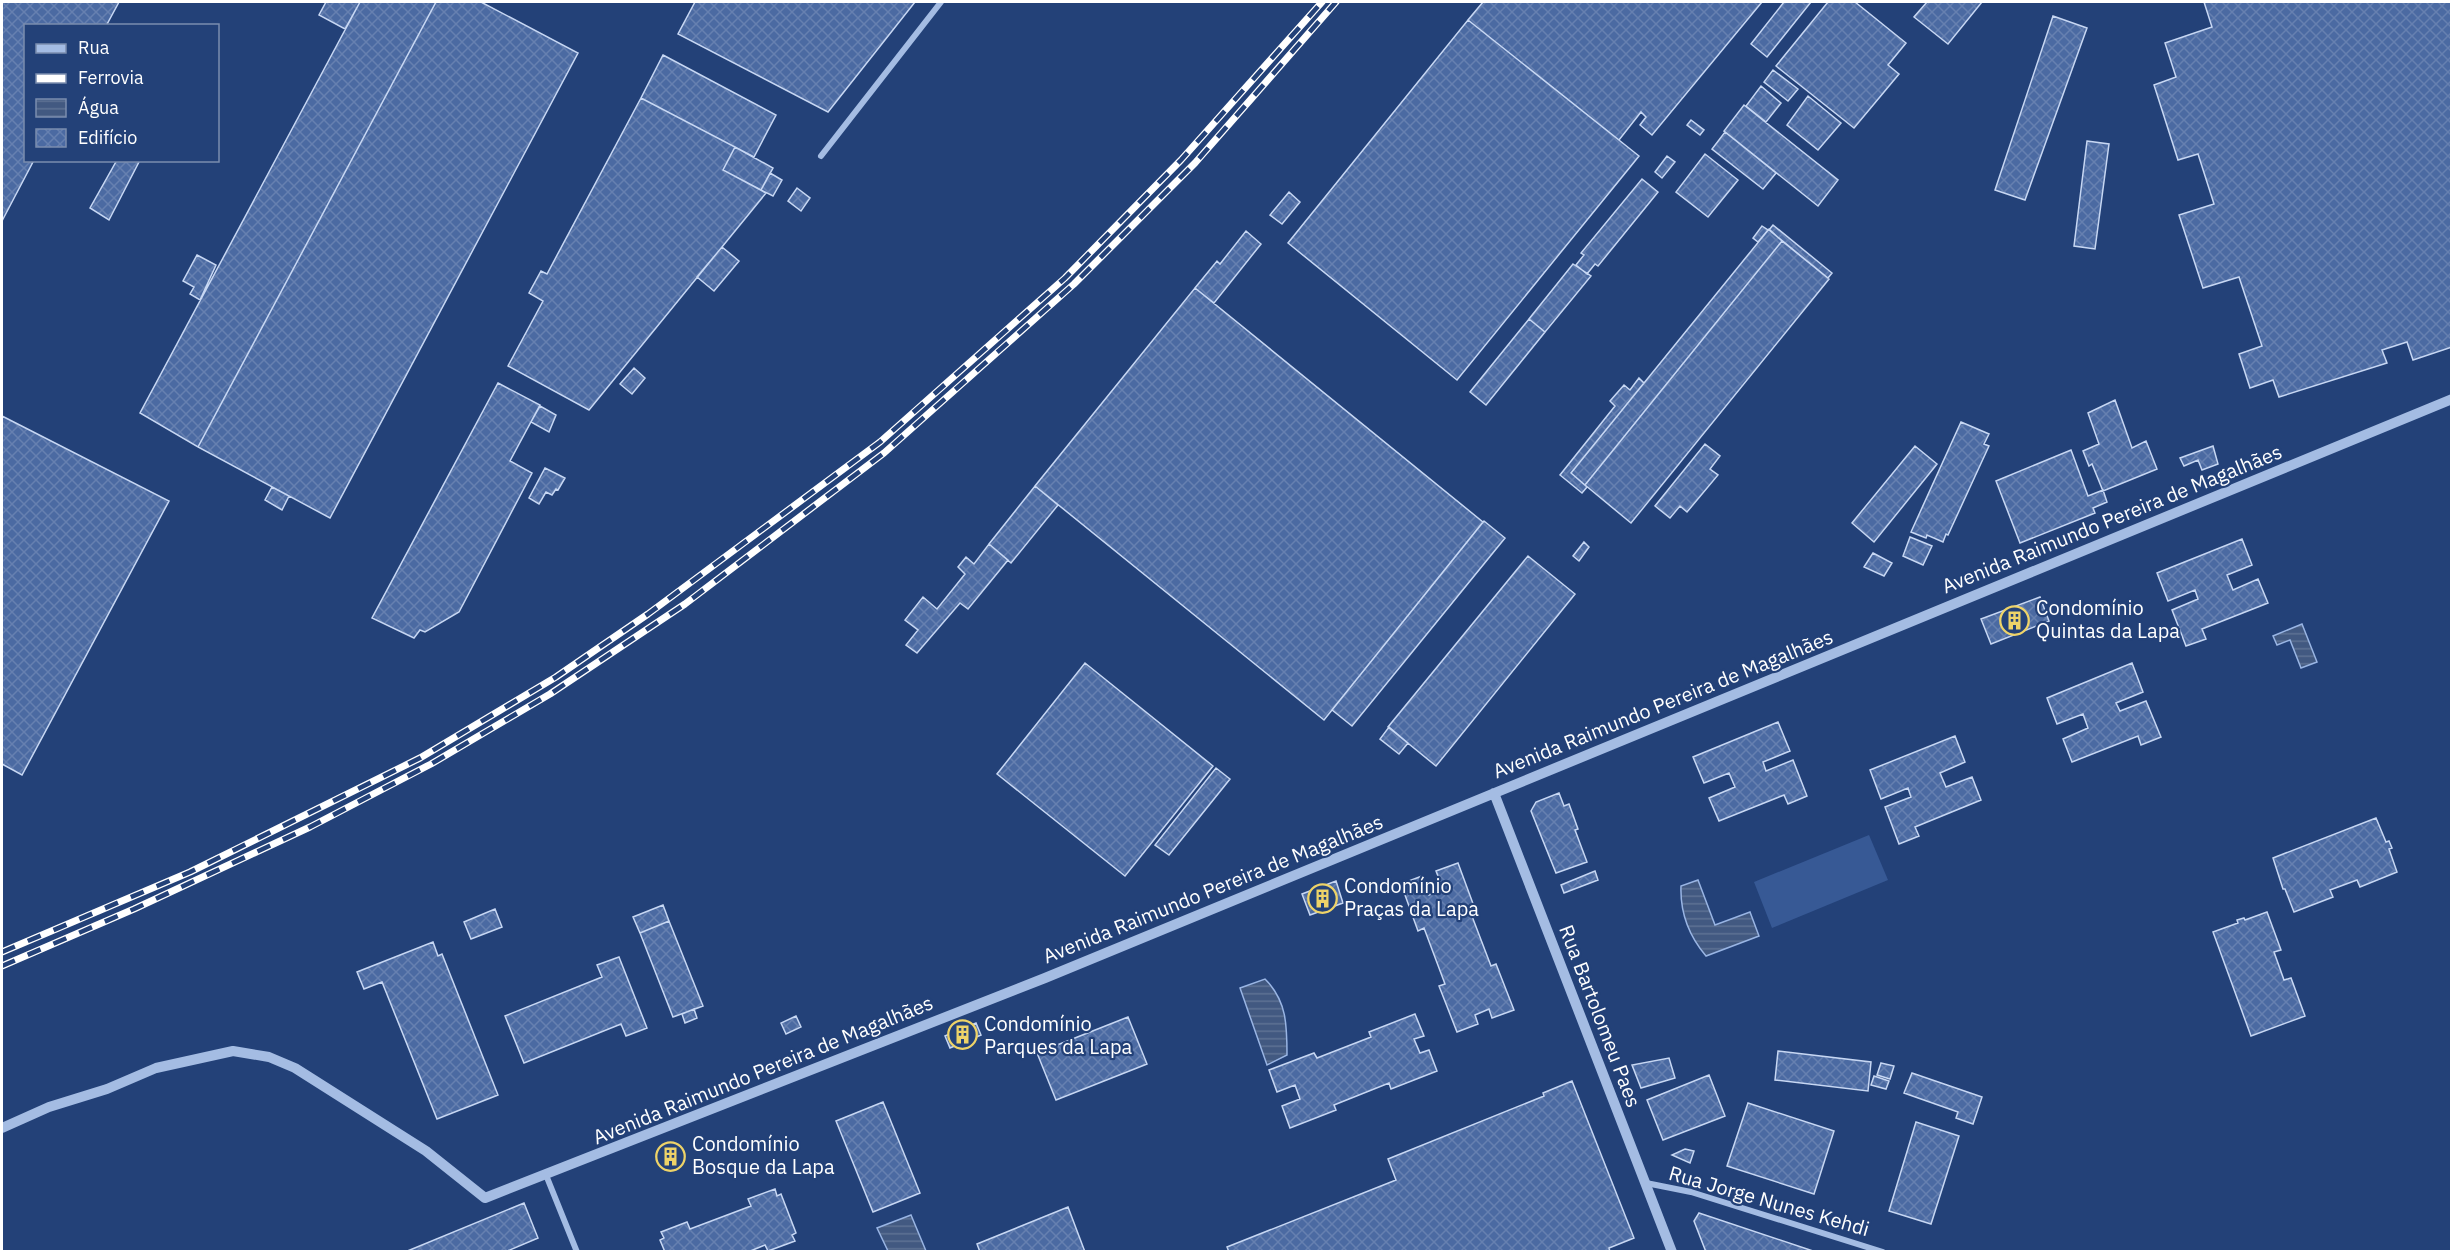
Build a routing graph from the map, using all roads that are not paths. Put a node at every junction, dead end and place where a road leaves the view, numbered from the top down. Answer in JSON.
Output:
{"nodes":[{"id":1,"x":941,"y":2,"type":"edge"},
{"id":2,"x":821,"y":156,"type":"dead end"},
{"id":3,"x":2451,"y":399,"type":"edge"},
{"id":4,"x":1494,"y":793,"type":"junction"},
{"id":5,"x":2,"y":1128,"type":"edge"},
{"id":6,"x":546,"y":1175,"type":"junction"},
{"id":7,"x":1645,"y":1183,"type":"junction"},
{"id":8,"x":577,"y":1251,"type":"edge"},
{"id":9,"x":1672,"y":1251,"type":"edge"},
{"id":10,"x":1883,"y":1251,"type":"edge"}],
"edges":[{"from":1,"to":2,"type":"street"},
{"from":3,"to":4,"type":"street","name":"Avenida Raimundo Pereira de Magalhães"},
{"from":4,"to":6,"type":"street","name":"Avenida Raimundo Pereira de Magalhães"},
{"from":4,"to":7,"type":"street","name":"Rua Bartolomeu Paes"},
{"from":5,"to":6,"type":"street","name":"Avenida Raimundo Pereira de Magalhães"},
{"from":6,"to":8,"type":"street"},
{"from":7,"to":9,"type":"street","name":"Rua Bartolomeu Paes"},
{"from":7,"to":10,"type":"street","name":"Rua Jorge Nunes Kehdi"}]}
